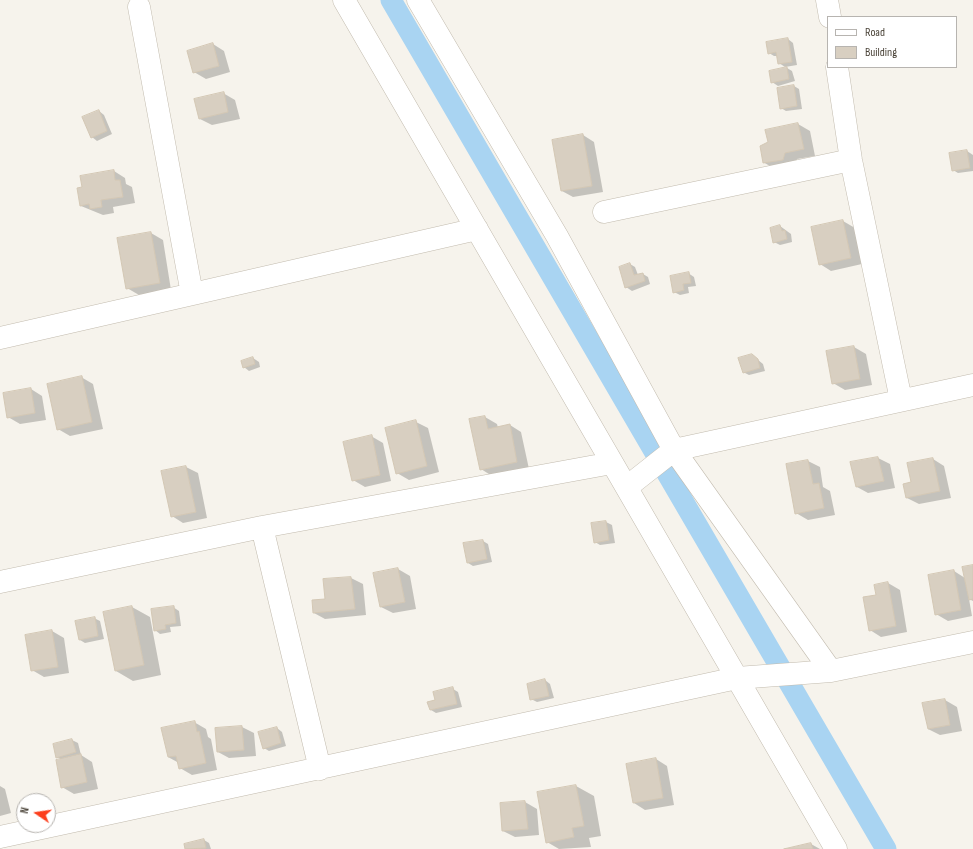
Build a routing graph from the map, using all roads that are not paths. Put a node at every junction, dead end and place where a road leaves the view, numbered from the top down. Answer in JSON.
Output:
{"nodes":[{"id":1,"x":344,"y":0,"type":"edge"},
{"id":2,"x":418,"y":0,"type":"edge"},
{"id":3,"x":827,"y":0,"type":"edge"},
{"id":4,"x":139,"y":7,"type":"dead end"},
{"id":5,"x":830,"y":16,"type":"edge"},
{"id":6,"x":837,"y":68,"type":"edge"},
{"id":7,"x":851,"y":160,"type":"junction"},
{"id":8,"x":604,"y":212,"type":"dead end"},
{"id":9,"x":477,"y":229,"type":"junction"},
{"id":10,"x":192,"y":294,"type":"junction"},
{"id":11,"x":0,"y":338,"type":"edge"},
{"id":12,"x":973,"y":385,"type":"edge"},
{"id":13,"x":901,"y":400,"type":"junction"},
{"id":14,"x":674,"y":450,"type":"junction"},
{"id":15,"x":612,"y":463,"type":"junction"},
{"id":16,"x":627,"y":487,"type":"junction"},
{"id":17,"x":262,"y":527,"type":"junction"},
{"id":18,"x":0,"y":582,"type":"edge"},
{"id":19,"x":973,"y":642,"type":"edge"},
{"id":20,"x":831,"y":671,"type":"junction"},
{"id":21,"x":738,"y":678,"type":"junction"},
{"id":22,"x":320,"y":769,"type":"junction"},
{"id":23,"x":0,"y":837,"type":"edge"},
{"id":24,"x":836,"y":849,"type":"edge"}],
"edges":[{"from":1,"to":9,"type":"street"},
{"from":2,"to":14,"type":"street"},
{"from":3,"to":5,"type":"street"},
{"from":4,"to":10,"type":"street"},
{"from":6,"to":7,"type":"street"},
{"from":7,"to":8,"type":"street"},
{"from":7,"to":13,"type":"street"},
{"from":9,"to":10,"type":"street"},
{"from":9,"to":15,"type":"street"},
{"from":10,"to":11,"type":"street"},
{"from":12,"to":13,"type":"street"},
{"from":13,"to":14,"type":"street"},
{"from":14,"to":16,"type":"street"},
{"from":14,"to":20,"type":"street"},
{"from":15,"to":16,"type":"street"},
{"from":15,"to":17,"type":"street"},
{"from":16,"to":21,"type":"street"},
{"from":17,"to":18,"type":"street"},
{"from":17,"to":22,"type":"street"},
{"from":19,"to":20,"type":"street"},
{"from":20,"to":21,"type":"street"},
{"from":21,"to":22,"type":"street"},
{"from":21,"to":24,"type":"street"},
{"from":22,"to":23,"type":"street"}]}
